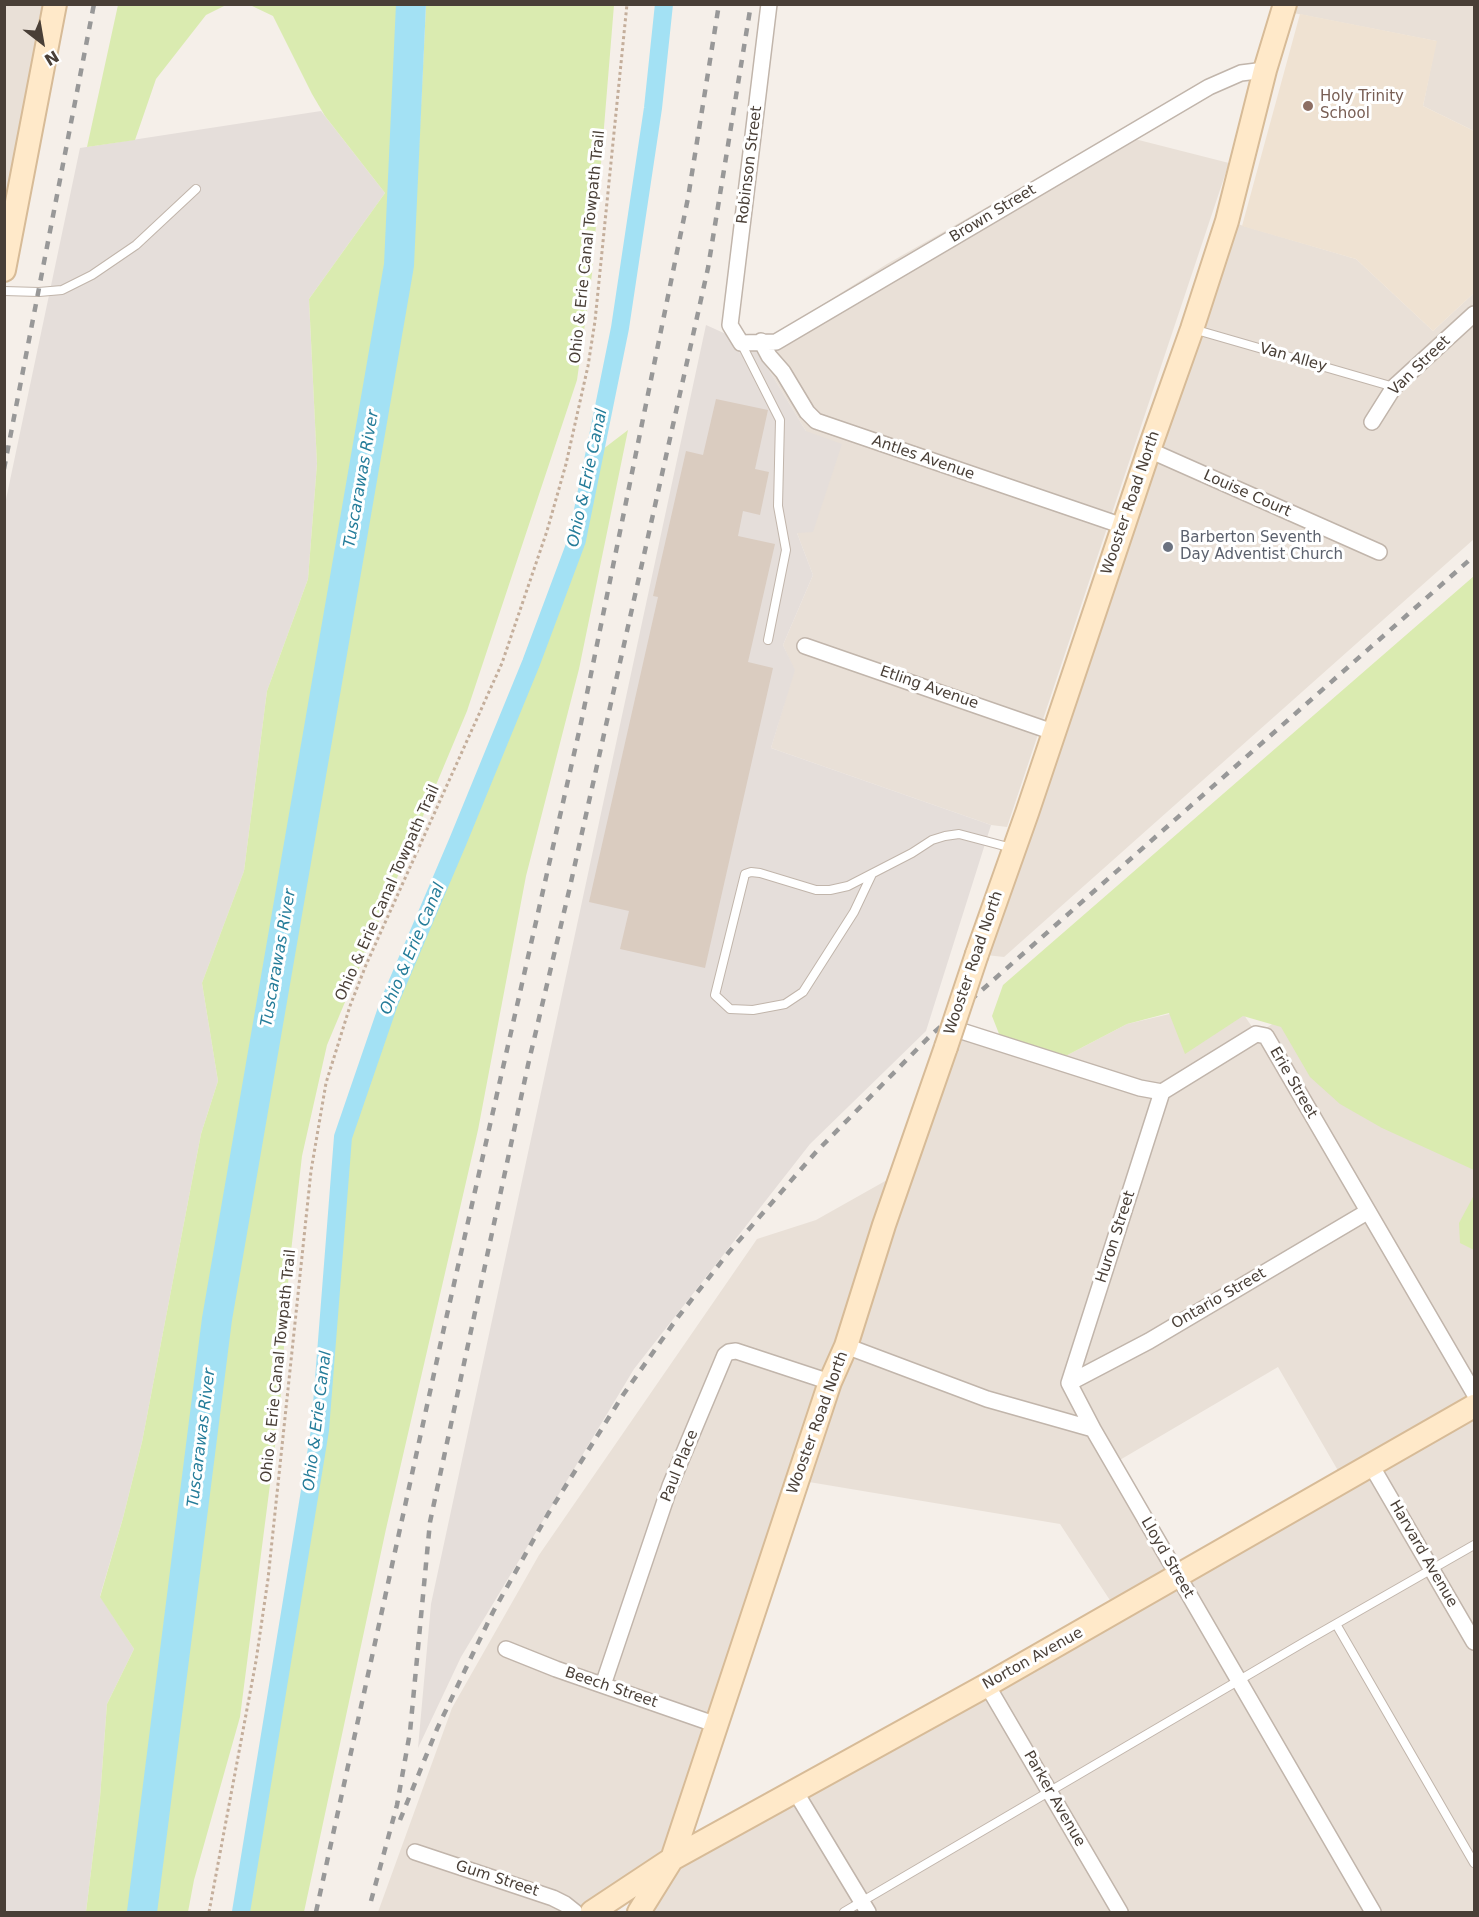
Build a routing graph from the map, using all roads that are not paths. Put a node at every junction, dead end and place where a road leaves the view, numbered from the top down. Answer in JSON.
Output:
{"nodes":[{"id":1,"x":55,"y":4,"type":"edge"},
{"id":2,"x":769,"y":4,"type":"edge"},
{"id":3,"x":1284,"y":4,"type":"edge"},
{"id":4,"x":1265,"y":70,"type":"junction"},
{"id":5,"x":196,"y":189,"type":"dead end"},
{"id":6,"x":5,"y":268,"type":"edge"},
{"id":7,"x":4,"y":291,"type":"edge"},
{"id":8,"x":1474,"y":314,"type":"edge"},
{"id":9,"x":1192,"y":329,"type":"junction"},
{"id":10,"x":761,"y":342,"type":"junction"},
{"id":11,"x":741,"y":344,"type":"junction"},
{"id":12,"x":1394,"y":387,"type":"junction"},
{"id":13,"x":1372,"y":422,"type":"dead end"},
{"id":14,"x":1149,"y":450,"type":"junction"},
{"id":15,"x":1123,"y":526,"type":"junction"},
{"id":16,"x":1379,"y":552,"type":"dead end"},
{"id":17,"x":768,"y":640,"type":"dead end"},
{"id":18,"x":805,"y":646,"type":"dead end"},
{"id":19,"x":1053,"y":732,"type":"junction"},
{"id":20,"x":1014,"y":849,"type":"junction"},
{"id":21,"x":872,"y":874,"type":"junction"},
{"id":22,"x":954,"y":1035,"type":"junction"},
{"id":23,"x":1162,"y":1092,"type":"junction"},
{"id":24,"x":1367,"y":1212,"type":"junction"},
{"id":25,"x":846,"y":1346,"type":"junction"},
{"id":26,"x":830,"y":1382,"type":"junction"},
{"id":27,"x":1069,"y":1383,"type":"junction"},
{"id":28,"x":1474,"y":1393,"type":"edge"},
{"id":29,"x":1474,"y":1406,"type":"edge"},
{"id":30,"x":1093,"y":1429,"type":"junction"},
{"id":31,"x":1371,"y":1466,"type":"junction"},
{"id":32,"x":1474,"y":1545,"type":"edge"},
{"id":33,"x":1433,"y":1570,"type":"junction"},
{"id":34,"x":1178,"y":1577,"type":"junction"},
{"id":35,"x":1336,"y":1624,"type":"junction"},
{"id":36,"x":1474,"y":1642,"type":"edge"},
{"id":37,"x":506,"y":1649,"type":"dead end"},
{"id":38,"x":1240,"y":1681,"type":"junction"},
{"id":39,"x":603,"y":1685,"type":"junction"},
{"id":40,"x":987,"y":1685,"type":"junction"},
{"id":41,"x":717,"y":1725,"type":"junction"},
{"id":42,"x":795,"y":1791,"type":"junction"},
{"id":43,"x":1050,"y":1792,"type":"junction"},
{"id":44,"x":415,"y":1852,"type":"dead end"},
{"id":45,"x":672,"y":1859,"type":"junction"},
{"id":46,"x":1474,"y":1863,"type":"edge"},
{"id":47,"x":865,"y":1907,"type":"edge"},
{"id":48,"x":574,"y":1912,"type":"edge"},
{"id":49,"x":592,"y":1912,"type":"edge"},
{"id":50,"x":639,"y":1912,"type":"edge"},
{"id":51,"x":844,"y":1912,"type":"edge"},
{"id":52,"x":1120,"y":1912,"type":"edge"},
{"id":53,"x":1373,"y":1912,"type":"edge"}],
"edges":[{"from":1,"to":6,"type":"main road"},
{"from":2,"to":11,"type":"street","name":"Robinson Street"},
{"from":3,"to":4,"type":"main road","name":"Wooster Road North"},
{"from":4,"to":9,"type":"main road","name":"Wooster Road North"},
{"from":4,"to":10,"type":"street","name":"Brown Street"},
{"from":5,"to":7,"type":"lane"},
{"from":8,"to":12,"type":"street","name":"Van Street"},
{"from":9,"to":12,"type":"lane","name":"Van Alley"},
{"from":9,"to":14,"type":"main road","name":"Wooster Road North"},
{"from":10,"to":11,"type":"street","name":"Brown Street"},
{"from":10,"to":15,"type":"street","name":"Antles Avenue"},
{"from":11,"to":17,"type":"lane"},
{"from":12,"to":13,"type":"street","name":"Van Street"},
{"from":14,"to":15,"type":"main road","name":"Wooster Road North"},
{"from":14,"to":16,"type":"street","name":"Louise Court"},
{"from":15,"to":19,"type":"main road","name":"Wooster Road North"},
{"from":18,"to":19,"type":"street","name":"Etling Avenue"},
{"from":19,"to":20,"type":"main road","name":"Wooster Road North"},
{"from":20,"to":21,"type":"lane"},
{"from":20,"to":22,"type":"main road","name":"Wooster Road North","bridge":true},
{"from":21,"to":21,"type":"lane"},
{"from":22,"to":23,"type":"street"},
{"from":22,"to":25,"type":"main road","name":"Wooster Road North"},
{"from":23,"to":24,"type":"street","name":"Erie Street"},
{"from":23,"to":27,"type":"street","name":"Huron Street"},
{"from":24,"to":27,"type":"street","name":"Ontario Street"},
{"from":24,"to":28,"type":"street","name":"Erie Street"},
{"from":25,"to":26,"type":"main road","name":"Wooster Road North"},
{"from":25,"to":30,"type":"street"},
{"from":26,"to":39,"type":"street","name":"Paul Place"},
{"from":26,"to":41,"type":"main road","name":"Wooster Road North"},
{"from":27,"to":30,"type":"street","name":"Lloyd Street"},
{"from":29,"to":31,"type":"main road","name":"Norton Avenue"},
{"from":30,"to":34,"type":"street","name":"Lloyd Street"},
{"from":31,"to":33,"type":"street","name":"Harvard Avenue"},
{"from":31,"to":34,"type":"main road","name":"Norton Avenue"},
{"from":32,"to":33,"type":"lane"},
{"from":33,"to":35,"type":"lane"},
{"from":33,"to":36,"type":"street","name":"Harvard Avenue"},
{"from":34,"to":38,"type":"street","name":"Lloyd Street"},
{"from":34,"to":40,"type":"main road","name":"Norton Avenue"},
{"from":35,"to":38,"type":"lane"},
{"from":35,"to":46,"type":"lane"},
{"from":37,"to":39,"type":"street","name":"Beech Street"},
{"from":38,"to":43,"type":"lane"},
{"from":38,"to":53,"type":"street","name":"Lloyd Street"},
{"from":39,"to":41,"type":"street","name":"Beech Street"},
{"from":40,"to":42,"type":"main road","name":"Norton Avenue"},
{"from":40,"to":43,"type":"street","name":"Parker Avenue"},
{"from":41,"to":45,"type":"main road","name":"Wooster Road North"},
{"from":42,"to":45,"type":"main road","name":"Norton Avenue"},
{"from":42,"to":47,"type":"street"},
{"from":43,"to":47,"type":"lane"},
{"from":43,"to":52,"type":"street","name":"Parker Avenue"},
{"from":44,"to":48,"type":"street","name":"Gum Street"},
{"from":45,"to":49,"type":"main road","name":"Norton Avenue"},
{"from":45,"to":50,"type":"main road","name":"Wooster Road North"},
{"from":47,"to":51,"type":"lane"}]}
